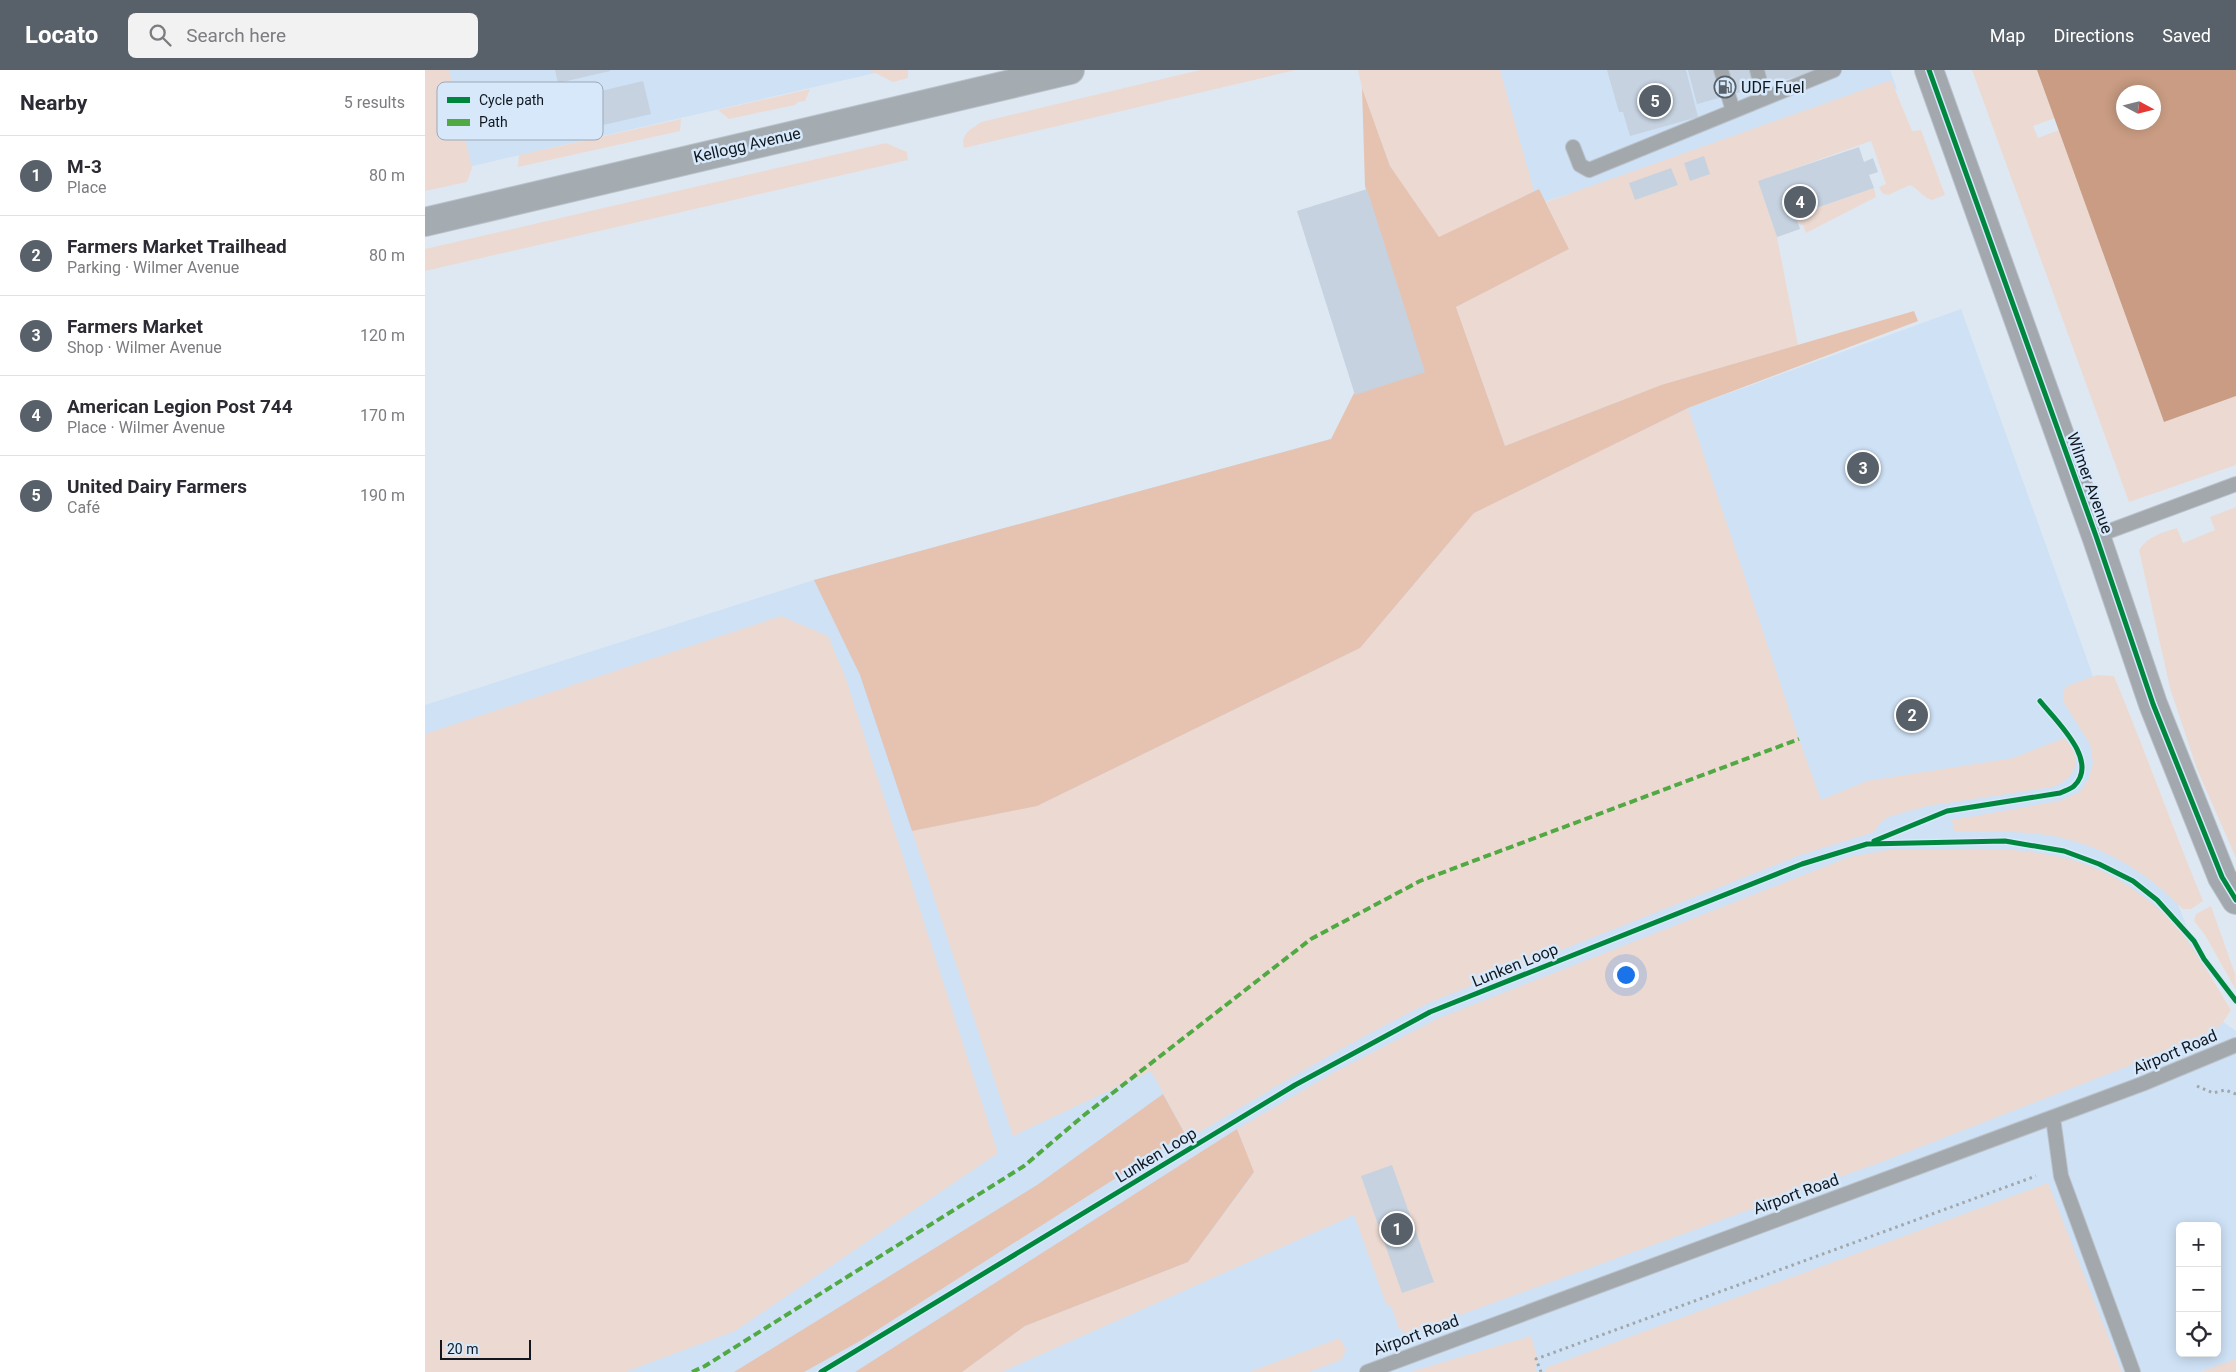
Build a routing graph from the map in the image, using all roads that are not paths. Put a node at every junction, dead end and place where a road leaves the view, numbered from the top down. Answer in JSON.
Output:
{"nodes":[{"id":1,"x":1070,"y":70,"type":"edge"},
{"id":2,"x":1721,"y":70,"type":"edge"},
{"id":3,"x":1757,"y":70,"type":"edge"},
{"id":4,"x":1834,"y":70,"type":"edge"},
{"id":5,"x":1929,"y":70,"type":"edge"},
{"id":6,"x":1805,"y":76,"type":"edge"},
{"id":7,"x":1005,"y":77,"type":"edge"},
{"id":8,"x":1764,"y":98,"type":"junction"},
{"id":9,"x":1733,"y":111,"type":"junction"},
{"id":10,"x":1573,"y":147,"type":"dead end"},
{"id":11,"x":425,"y":222,"type":"edge"},
{"id":12,"x":2236,"y":484,"type":"edge"},
{"id":13,"x":2096,"y":536,"type":"junction"},
{"id":14,"x":2236,"y":900,"type":"edge"},
{"id":15,"x":2236,"y":1045,"type":"edge"},
{"id":16,"x":2053,"y":1118,"type":"junction"},
{"id":17,"x":1367,"y":1372,"type":"edge"},
{"id":18,"x":2133,"y":1372,"type":"edge"}],
"edges":[{"from":1,"to":7,"type":"main road","name":"Kellogg Avenue"},
{"from":2,"to":9,"type":"lane"},
{"from":3,"to":8,"type":"lane"},
{"from":4,"to":6,"type":"lane"},
{"from":5,"to":13,"type":"street","name":"Wilmer Avenue"},
{"from":6,"to":8,"type":"lane"},
{"from":7,"to":11,"type":"main road","name":"Kellogg Avenue"},
{"from":8,"to":9,"type":"lane"},
{"from":9,"to":10,"type":"lane"},
{"from":12,"to":13,"type":"lane"},
{"from":13,"to":14,"type":"street","name":"Wilmer Avenue"},
{"from":15,"to":16,"type":"lane","name":"Airport Road"},
{"from":16,"to":17,"type":"lane","name":"Airport Road"},
{"from":16,"to":18,"type":"lane"}]}
